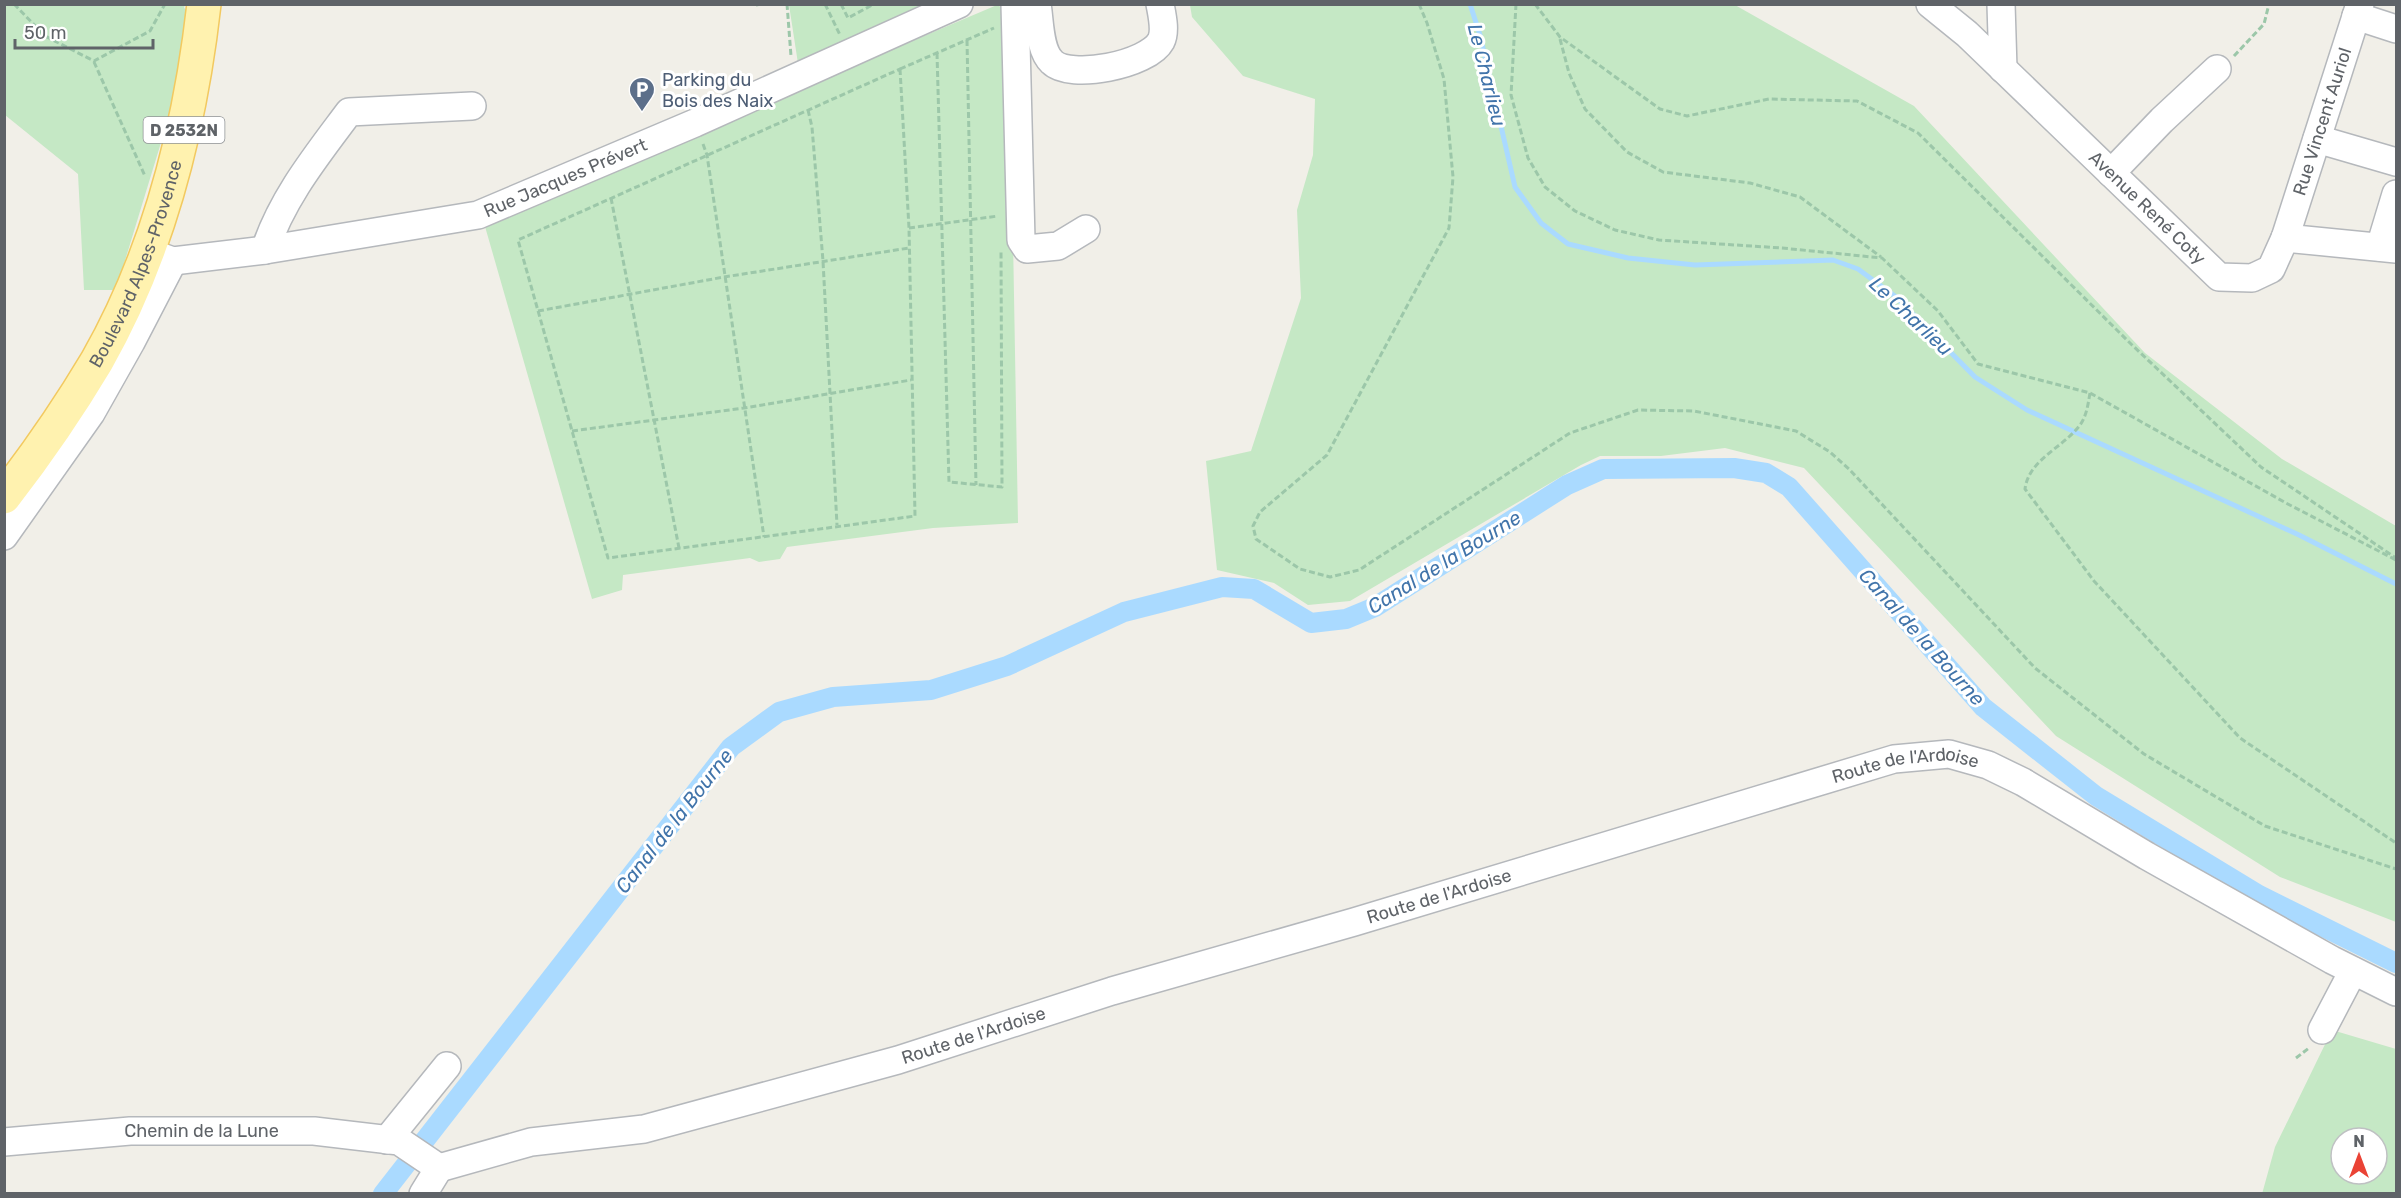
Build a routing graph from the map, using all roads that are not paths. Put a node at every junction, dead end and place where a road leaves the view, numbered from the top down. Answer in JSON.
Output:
{"nodes":[{"id":1,"x":204,"y":4,"type":"edge"},
{"id":2,"x":959,"y":4,"type":"edge"},
{"id":3,"x":1015,"y":4,"type":"edge"},
{"id":4,"x":1037,"y":4,"type":"edge"},
{"id":5,"x":1160,"y":4,"type":"edge"},
{"id":6,"x":1929,"y":4,"type":"edge"},
{"id":7,"x":2001,"y":4,"type":"edge"},
{"id":8,"x":2358,"y":10,"type":"edge"},
{"id":9,"x":2397,"y":28,"type":"edge"},
{"id":10,"x":2003,"y":69,"type":"junction"},
{"id":11,"x":2217,"y":69,"type":"road end"},
{"id":12,"x":472,"y":106,"type":"dead end"},
{"id":13,"x":2317,"y":140,"type":"junction"},
{"id":14,"x":2397,"y":162,"type":"edge"},
{"id":15,"x":2111,"y":173,"type":"junction"},
{"id":16,"x":2397,"y":194,"type":"edge"},
{"id":17,"x":1086,"y":229,"type":"dead end"},
{"id":18,"x":2285,"y":238,"type":"junction"},
{"id":19,"x":2388,"y":248,"type":"edge"},
{"id":20,"x":265,"y":250,"type":"junction"},
{"id":21,"x":160,"y":256,"type":"junction"},
{"id":22,"x":4,"y":496,"type":"edge"},
{"id":23,"x":4,"y":536,"type":"edge"},
{"id":24,"x":2353,"y":971,"type":"junction"},
{"id":25,"x":2397,"y":992,"type":"edge"},
{"id":26,"x":2322,"y":1030,"type":"dead end"},
{"id":27,"x":447,"y":1066,"type":"dead end"},
{"id":28,"x":393,"y":1141,"type":"junction"},
{"id":29,"x":4,"y":1142,"type":"edge"},
{"id":30,"x":439,"y":1168,"type":"junction"},
{"id":31,"x":423,"y":1194,"type":"edge"}],
"edges":[{"from":1,"to":21,"type":"main road","name":"Boulevard Alpes-Provence","number":"D 2532N"},
{"from":2,"to":20,"type":"street","name":"Rue Jacques Prévert"},
{"from":3,"to":17,"type":"street"},
{"from":4,"to":5,"type":"street"},
{"from":6,"to":10,"type":"street","name":"Avenue René Coty"},
{"from":7,"to":10,"type":"street"},
{"from":8,"to":9,"type":"street"},
{"from":8,"to":13,"type":"street","name":"Rue Vincent Auriol"},
{"from":10,"to":15,"type":"street","name":"Avenue René Coty"},
{"from":11,"to":15,"type":"street"},
{"from":12,"to":20,"type":"street"},
{"from":13,"to":14,"type":"street"},
{"from":13,"to":18,"type":"street","name":"Rue Vincent Auriol"},
{"from":15,"to":18,"type":"street","name":"Avenue René Coty"},
{"from":16,"to":19,"type":"street"},
{"from":18,"to":19,"type":"street"},
{"from":20,"to":21,"type":"street","name":"Rue Jacques Prévert"},
{"from":21,"to":22,"type":"main road","name":"Boulevard Alpes-Provence","number":"D 2532N"},
{"from":21,"to":23,"type":"street"},
{"from":24,"to":25,"type":"street","name":"Route de l'Ardoise"},
{"from":24,"to":26,"type":"street"},
{"from":24,"to":30,"type":"street","name":"Route de l'Ardoise"},
{"from":27,"to":28,"type":"street"},
{"from":28,"to":29,"type":"street","name":"Chemin de la Lune"},
{"from":28,"to":30,"type":"street"},
{"from":30,"to":31,"type":"street"}]}
